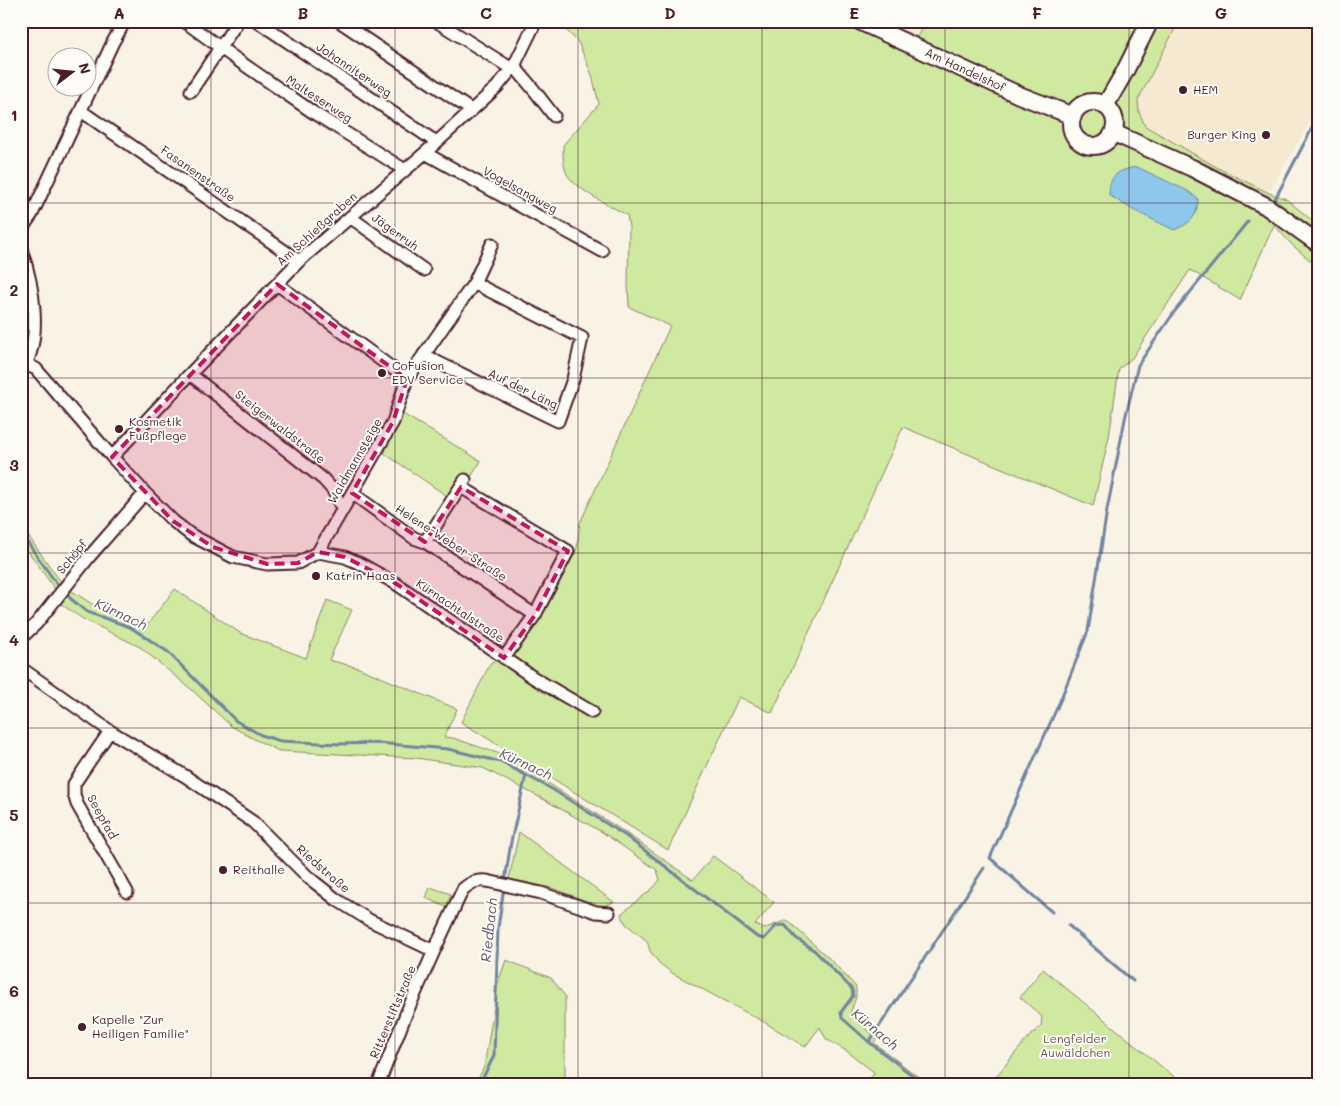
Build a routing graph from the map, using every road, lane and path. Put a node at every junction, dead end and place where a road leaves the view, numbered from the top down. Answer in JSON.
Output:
{"nodes":[{"id":1,"x":105,"y":21,"type":"edge"},
{"id":2,"x":184,"y":21,"type":"edge"},
{"id":3,"x":238,"y":21,"type":"edge"},
{"id":4,"x":257,"y":21,"type":"edge"},
{"id":5,"x":340,"y":21,"type":"edge"},
{"id":6,"x":436,"y":21,"type":"edge"},
{"id":7,"x":536,"y":21,"type":"edge"},
{"id":8,"x":859,"y":21,"type":"edge"},
{"id":9,"x":1150,"y":21,"type":"edge"},
{"id":10,"x":123,"y":25,"type":"edge"},
{"id":11,"x":220,"y":47,"type":"junction"},
{"id":12,"x":513,"y":68,"type":"junction"},
{"id":13,"x":191,"y":91,"type":"dead end"},
{"id":14,"x":1105,"y":106,"type":"junction"},
{"id":15,"x":80,"y":110,"type":"junction"},
{"id":16,"x":471,"y":110,"type":"junction"},
{"id":17,"x":554,"y":116,"type":"dead end"},
{"id":18,"x":1073,"y":116,"type":"junction"},
{"id":19,"x":1114,"y":132,"type":"junction"},
{"id":20,"x":436,"y":142,"type":"junction"},
{"id":21,"x":425,"y":153,"type":"junction"},
{"id":22,"x":405,"y":170,"type":"junction"},
{"id":23,"x":350,"y":217,"type":"junction"},
{"id":24,"x":21,"y":230,"type":"edge"},
{"id":25,"x":492,"y":244,"type":"dead end"},
{"id":26,"x":1319,"y":244,"type":"edge"},
{"id":27,"x":21,"y":249,"type":"edge"},
{"id":28,"x":602,"y":251,"type":"dead end"},
{"id":29,"x":299,"y":261,"type":"junction"},
{"id":30,"x":424,"y":270,"type":"dead end"},
{"id":31,"x":277,"y":284,"type":"junction"},
{"id":32,"x":474,"y":284,"type":"junction"},
{"id":33,"x":424,"y":354,"type":"junction"},
{"id":34,"x":24,"y":368,"type":"edge"},
{"id":35,"x":190,"y":374,"type":"junction"},
{"id":36,"x":407,"y":379,"type":"junction"},
{"id":37,"x":112,"y":457,"type":"junction"},
{"id":38,"x":145,"y":493,"type":"junction"},
{"id":39,"x":352,"y":493,"type":"junction"},
{"id":40,"x":343,"y":510,"type":"junction"},
{"id":41,"x":425,"y":542,"type":"junction"},
{"id":42,"x":318,"y":552,"type":"junction"},
{"id":43,"x":535,"y":615,"type":"junction"},
{"id":44,"x":21,"y":638,"type":"edge"},
{"id":45,"x":504,"y":658,"type":"junction"},
{"id":46,"x":21,"y":668,"type":"edge"},
{"id":47,"x":592,"y":712,"type":"dead end"},
{"id":48,"x":110,"y":731,"type":"junction"},
{"id":49,"x":127,"y":892,"type":"dead end"},
{"id":50,"x":609,"y":913,"type":"dead end"},
{"id":51,"x":434,"y":951,"type":"junction"},
{"id":52,"x":378,"y":1085,"type":"edge"}],
"edges":[{"from":1,"to":10,"type":"street"},
{"from":2,"to":11,"type":"street","name":"Malteserweg"},
{"from":3,"to":11,"type":"street"},
{"from":4,"to":20,"type":"street","name":"Johanniterweg"},
{"from":5,"to":16,"type":"street"},
{"from":6,"to":12,"type":"street"},
{"from":7,"to":12,"type":"street","name":"Am Schießgraben"},
{"from":8,"to":18,"type":"street","name":"Am Handelshof"},
{"from":9,"to":14,"type":"street"},
{"from":10,"to":15,"type":"street"},
{"from":11,"to":13,"type":"street"},
{"from":11,"to":22,"type":"street","name":"Malteserweg"},
{"from":12,"to":16,"type":"street","name":"Am Schießgraben"},
{"from":12,"to":17,"type":"street"},
{"from":14,"to":18,"type":"street"},
{"from":14,"to":19,"type":"street"},
{"from":15,"to":24,"type":"street"},
{"from":15,"to":29,"type":"street","name":"Fasanenstraße"},
{"from":16,"to":20,"type":"street","name":"Am Schießgraben"},
{"from":18,"to":19,"type":"street"},
{"from":19,"to":26,"type":"street"},
{"from":20,"to":21,"type":"street","name":"Am Schießgraben"},
{"from":21,"to":22,"type":"street","name":"Am Schießgraben"},
{"from":21,"to":28,"type":"street","name":"Vogelsangweg"},
{"from":22,"to":23,"type":"street","name":"Am Schießgraben"},
{"from":23,"to":29,"type":"street","name":"Am Schießgraben"},
{"from":23,"to":30,"type":"street","name":"Jägerruh"},
{"from":25,"to":32,"type":"street","name":"Waidmannsteige"},
{"from":27,"to":34,"type":"street"},
{"from":29,"to":31,"type":"street","name":"Am Schießgraben"},
{"from":31,"to":35,"type":"street","name":"Am Schießgraben"},
{"from":31,"to":36,"type":"street"},
{"from":32,"to":33,"type":"street","name":"Waidmannsteige"},
{"from":32,"to":33,"type":"street","name":"Auf der Läng"},
{"from":33,"to":36,"type":"street","name":"Waidmannsteige"},
{"from":34,"to":37,"type":"street"},
{"from":35,"to":37,"type":"street","name":"Am Schießgraben"},
{"from":35,"to":40,"type":"street","name":"Steigerwaldstraße"},
{"from":36,"to":39,"type":"street","name":"Waidmannsteige"},
{"from":37,"to":38,"type":"street"},
{"from":38,"to":42,"type":"street"},
{"from":38,"to":44,"type":"street","name":"Schöpf"},
{"from":39,"to":40,"type":"street","name":"Waidmannsteige"},
{"from":39,"to":41,"type":"street","name":"Helene-Weber-Straße"},
{"from":40,"to":42,"type":"street","name":"Waidmannsteige"},
{"from":41,"to":43,"type":"street","name":"Helene-Weber-Straße"},
{"from":41,"to":43,"type":"street"},
{"from":42,"to":45,"type":"street","name":"Kürnachtalstraße"},
{"from":43,"to":45,"type":"street"},
{"from":45,"to":47,"type":"street","name":"Kürnachtalstraße"},
{"from":46,"to":48,"type":"street","name":"Riedstraße"},
{"from":48,"to":49,"type":"street","name":"Seepfad"},
{"from":48,"to":51,"type":"street","name":"Riedstraße"},
{"from":50,"to":51,"type":"street"},
{"from":51,"to":52,"type":"street","name":"Ritterstiftstraße"}]}
